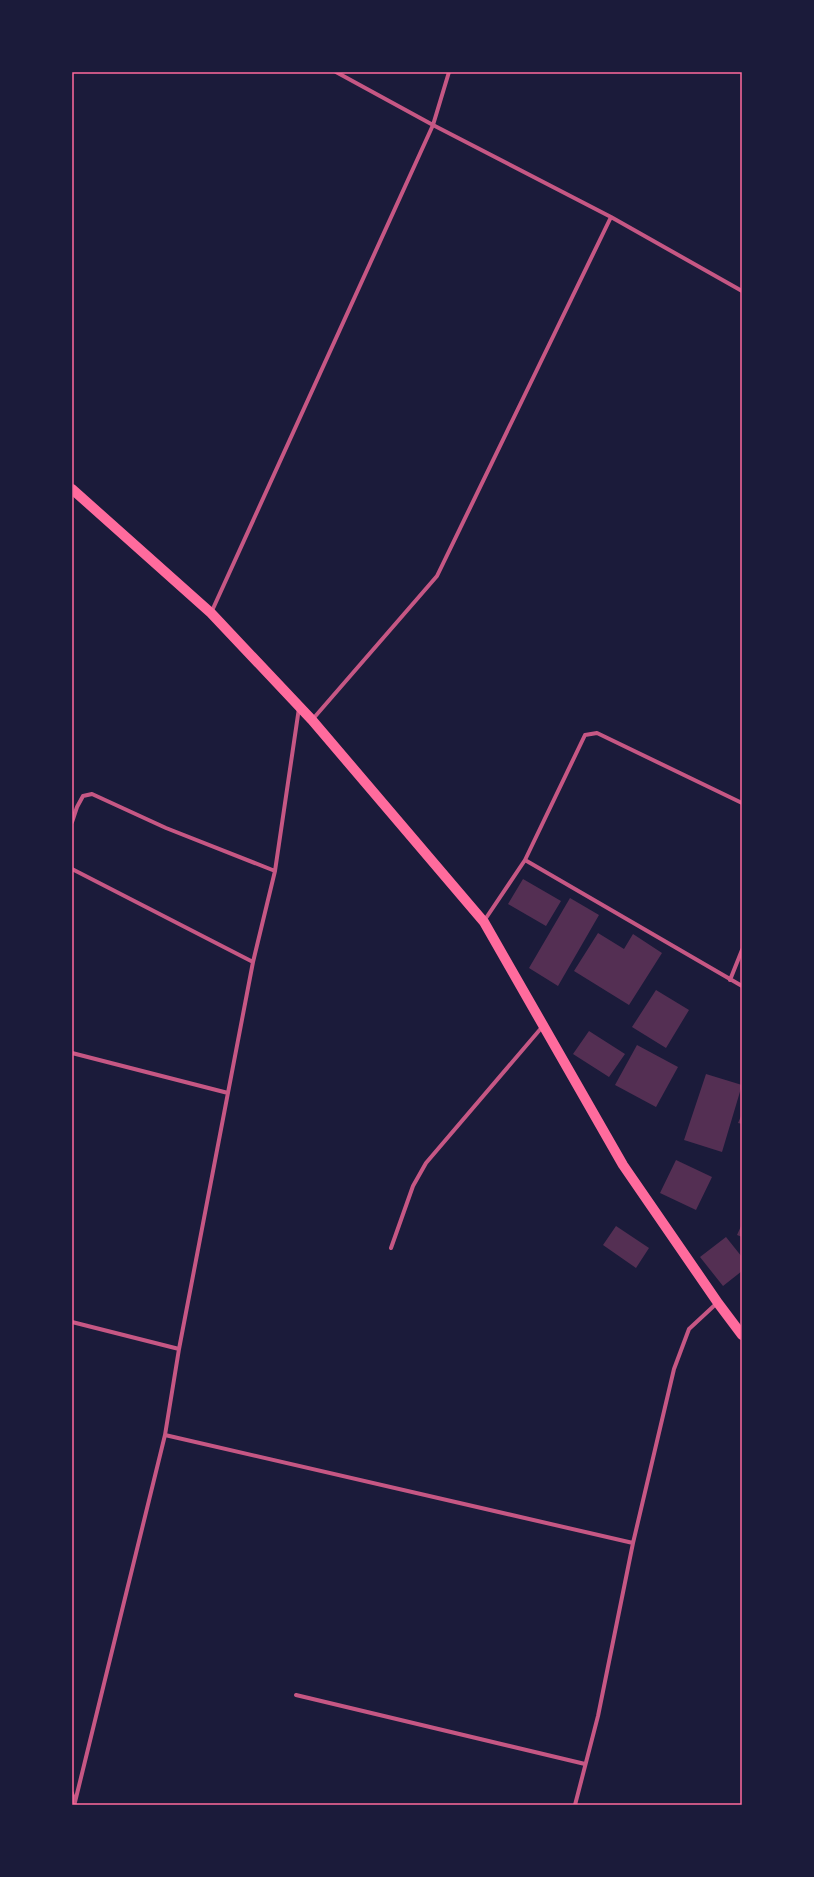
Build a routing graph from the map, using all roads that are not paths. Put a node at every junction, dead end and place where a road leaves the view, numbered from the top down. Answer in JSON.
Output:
{"nodes":[{"id":1,"x":336,"y":72,"type":"edge"},
{"id":2,"x":449,"y":72,"type":"edge"},
{"id":3,"x":433,"y":125,"type":"junction"},
{"id":4,"x":611,"y":217,"type":"junction"},
{"id":5,"x":742,"y":291,"type":"edge"},
{"id":6,"x":72,"y":489,"type":"edge"},
{"id":7,"x":211,"y":613,"type":"junction"},
{"id":8,"x":299,"y":708,"type":"junction"},
{"id":9,"x":312,"y":720,"type":"junction"},
{"id":10,"x":742,"y":803,"type":"edge"},
{"id":11,"x":72,"y":822,"type":"edge"},
{"id":12,"x":526,"y":860,"type":"junction"},
{"id":13,"x":72,"y":869,"type":"edge"},
{"id":14,"x":275,"y":871,"type":"junction"},
{"id":15,"x":484,"y":922,"type":"junction"},
{"id":16,"x":742,"y":950,"type":"edge"},
{"id":17,"x":253,"y":962,"type":"junction"},
{"id":18,"x":730,"y":980,"type":"junction"},
{"id":19,"x":742,"y":986,"type":"edge"},
{"id":20,"x":544,"y":1026,"type":"junction"},
{"id":21,"x":72,"y":1053,"type":"edge"},
{"id":22,"x":228,"y":1093,"type":"junction"},
{"id":23,"x":390,"y":1248,"type":"dead end"},
{"id":24,"x":718,"y":1303,"type":"junction"},
{"id":25,"x":72,"y":1322,"type":"edge"},
{"id":26,"x":742,"y":1335,"type":"edge"},
{"id":27,"x":179,"y":1348,"type":"junction"},
{"id":28,"x":165,"y":1435,"type":"junction"},
{"id":29,"x":633,"y":1543,"type":"junction"},
{"id":30,"x":296,"y":1695,"type":"dead end"},
{"id":31,"x":585,"y":1764,"type":"junction"},
{"id":32,"x":72,"y":1793,"type":"edge"},
{"id":33,"x":75,"y":1804,"type":"edge"},
{"id":34,"x":575,"y":1805,"type":"edge"}],
"edges":[{"from":1,"to":3,"type":"street"},
{"from":2,"to":3,"type":"street"},
{"from":3,"to":4,"type":"street"},
{"from":3,"to":7,"type":"street"},
{"from":4,"to":5,"type":"street"},
{"from":4,"to":9,"type":"street"},
{"from":6,"to":7,"type":"main road"},
{"from":7,"to":8,"type":"main road"},
{"from":8,"to":9,"type":"main road"},
{"from":8,"to":14,"type":"street"},
{"from":9,"to":15,"type":"main road"},
{"from":10,"to":12,"type":"street"},
{"from":11,"to":14,"type":"street"},
{"from":12,"to":15,"type":"street"},
{"from":12,"to":18,"type":"street"},
{"from":13,"to":17,"type":"street"},
{"from":14,"to":17,"type":"street"},
{"from":15,"to":20,"type":"main road"},
{"from":16,"to":18,"type":"street"},
{"from":17,"to":22,"type":"street"},
{"from":18,"to":19,"type":"street"},
{"from":20,"to":23,"type":"street"},
{"from":20,"to":24,"type":"main road"},
{"from":21,"to":22,"type":"street"},
{"from":22,"to":27,"type":"street"},
{"from":24,"to":26,"type":"main road"},
{"from":24,"to":29,"type":"street"},
{"from":25,"to":27,"type":"street"},
{"from":27,"to":28,"type":"street"},
{"from":28,"to":29,"type":"street"},
{"from":28,"to":33,"type":"street"},
{"from":29,"to":31,"type":"street"},
{"from":30,"to":31,"type":"street"},
{"from":31,"to":34,"type":"street"},
{"from":32,"to":33,"type":"street"}]}
